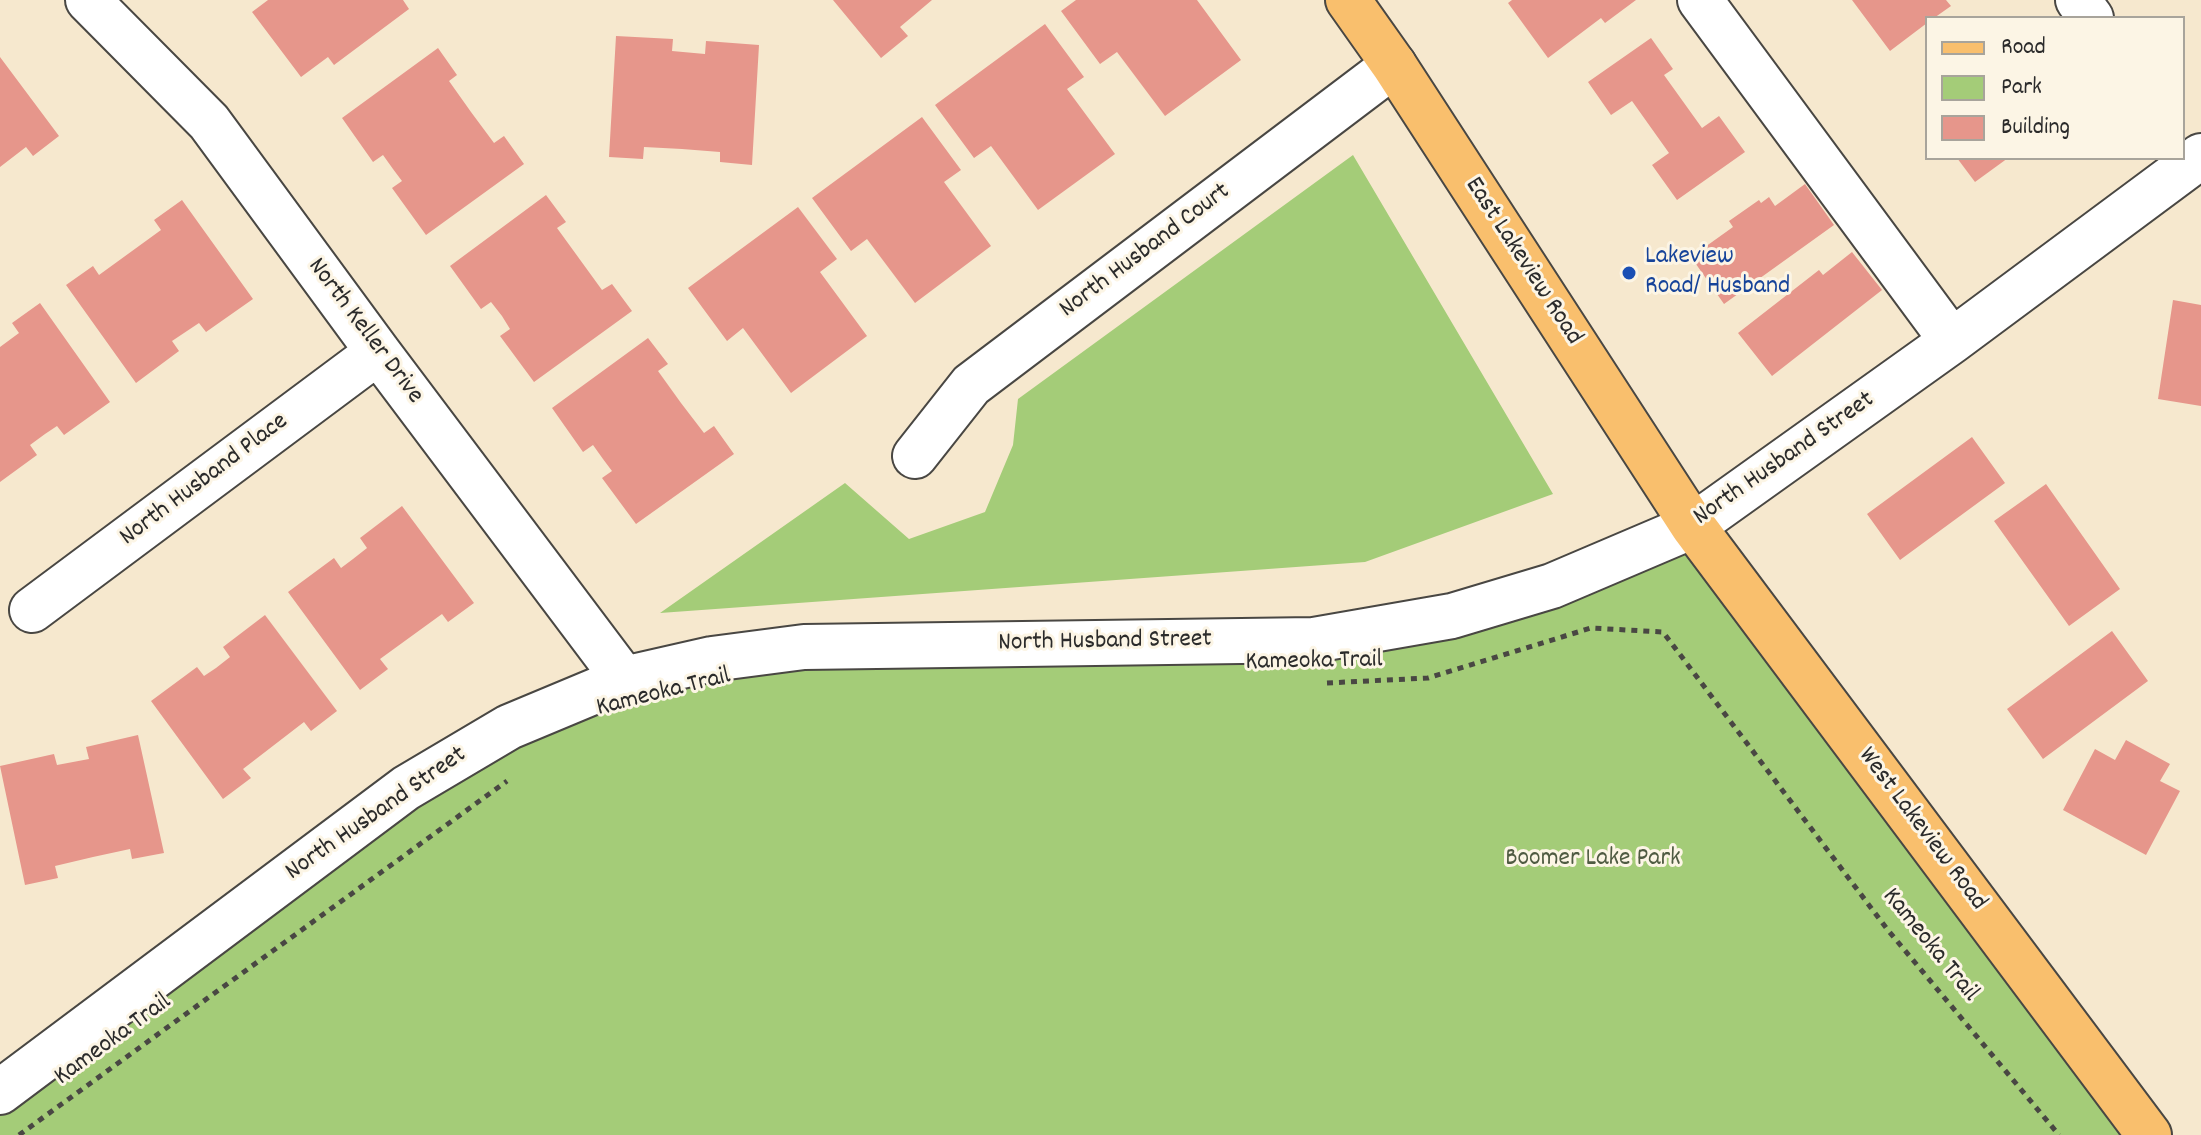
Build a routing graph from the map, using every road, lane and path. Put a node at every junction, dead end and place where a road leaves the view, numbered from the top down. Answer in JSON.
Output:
{"nodes":[{"id":1,"x":88,"y":0,"type":"edge"},
{"id":2,"x":1348,"y":0,"type":"edge"},
{"id":3,"x":1700,"y":0,"type":"edge"},
{"id":4,"x":1394,"y":65,"type":"junction"},
{"id":5,"x":2183,"y":160,"type":"edge"},
{"id":6,"x":1952,"y":341,"type":"junction"},
{"id":7,"x":378,"y":352,"type":"junction"},
{"id":8,"x":915,"y":456,"type":"dead end"},
{"id":9,"x":1693,"y":526,"type":"junction"},
{"id":10,"x":32,"y":610,"type":"dead end"},
{"id":11,"x":624,"y":679,"type":"junction"},
{"id":12,"x":1326,"y":683,"type":"dead end"},
{"id":13,"x":517,"y":774,"type":"dead end"},
{"id":14,"x":0,"y":1092,"type":"edge"},
{"id":15,"x":19,"y":1135,"type":"edge"},
{"id":16,"x":2059,"y":1135,"type":"edge"},
{"id":17,"x":2149,"y":1135,"type":"edge"}],
"edges":[{"from":1,"to":7,"type":"street","name":"North Keller Drive"},
{"from":2,"to":4,"type":"main road","name":"East Lakeview Road"},
{"from":3,"to":6,"type":"street"},
{"from":4,"to":8,"type":"street","name":"North Husband Court"},
{"from":4,"to":9,"type":"main road","name":"East Lakeview Road"},
{"from":5,"to":6,"type":"street","name":"North Husband Street"},
{"from":6,"to":9,"type":"street","name":"North Husband Street"},
{"from":7,"to":10,"type":"street","name":"North Husband Place"},
{"from":7,"to":11,"type":"street","name":"North Keller Drive"},
{"from":9,"to":11,"type":"street","name":"North Husband Street"},
{"from":9,"to":17,"type":"main road","name":"West Lakeview Road"},
{"from":11,"to":14,"type":"street","name":"North Husband Street"},
{"from":12,"to":16,"type":"path","name":"Kameoka Trail"},
{"from":13,"to":15,"type":"path","name":"Kameoka Trail"}]}
